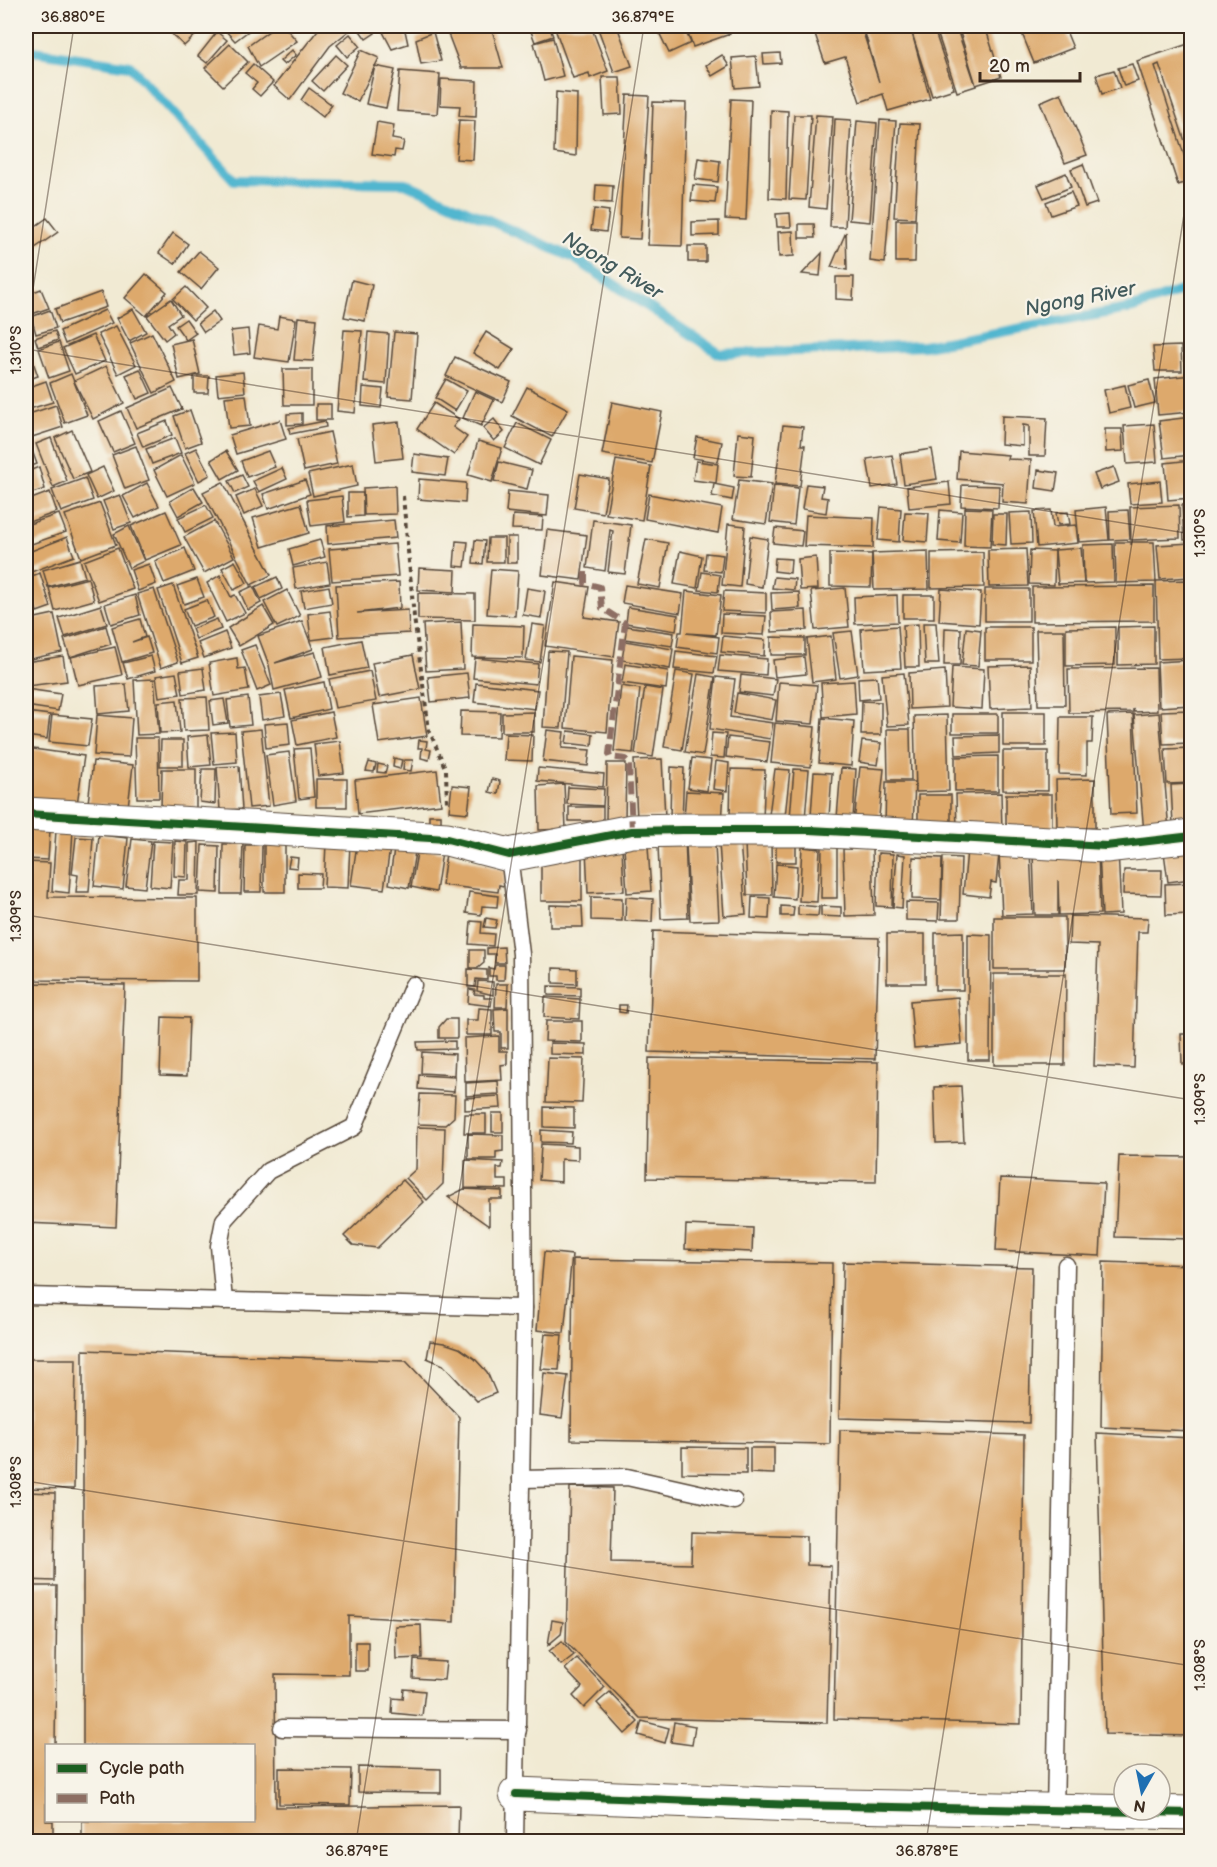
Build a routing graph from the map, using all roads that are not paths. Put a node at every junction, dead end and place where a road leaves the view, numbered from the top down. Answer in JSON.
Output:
{"nodes":[{"id":1,"x":26,"y":814,"type":"edge"},
{"id":2,"x":1191,"y":836,"type":"edge"},
{"id":3,"x":509,"y":855,"type":"junction"},
{"id":4,"x":413,"y":984,"type":"dead end"},
{"id":5,"x":1066,"y":1265,"type":"dead end"},
{"id":6,"x":26,"y":1296,"type":"edge"},
{"id":7,"x":224,"y":1301,"type":"junction"},
{"id":8,"x":525,"y":1308,"type":"junction"},
{"id":9,"x":521,"y":1479,"type":"junction"},
{"id":10,"x":734,"y":1501,"type":"dead end"},
{"id":11,"x":282,"y":1728,"type":"dead end"},
{"id":12,"x":518,"y":1730,"type":"junction"},
{"id":13,"x":516,"y":1794,"type":"junction"},
{"id":14,"x":1055,"y":1812,"type":"junction"},
{"id":15,"x":1191,"y":1813,"type":"edge"},
{"id":16,"x":515,"y":1842,"type":"edge"}],
"edges":[{"from":1,"to":3,"type":"street"},
{"from":2,"to":3,"type":"street"},
{"from":3,"to":8,"type":"lane"},
{"from":4,"to":7,"type":"lane"},
{"from":5,"to":14,"type":"lane"},
{"from":6,"to":7,"type":"lane"},
{"from":7,"to":8,"type":"lane"},
{"from":8,"to":9,"type":"lane"},
{"from":9,"to":10,"type":"lane"},
{"from":9,"to":12,"type":"lane"},
{"from":11,"to":12,"type":"lane"},
{"from":12,"to":13,"type":"lane"},
{"from":13,"to":14,"type":"street"},
{"from":13,"to":16,"type":"lane"},
{"from":14,"to":15,"type":"street"}]}
